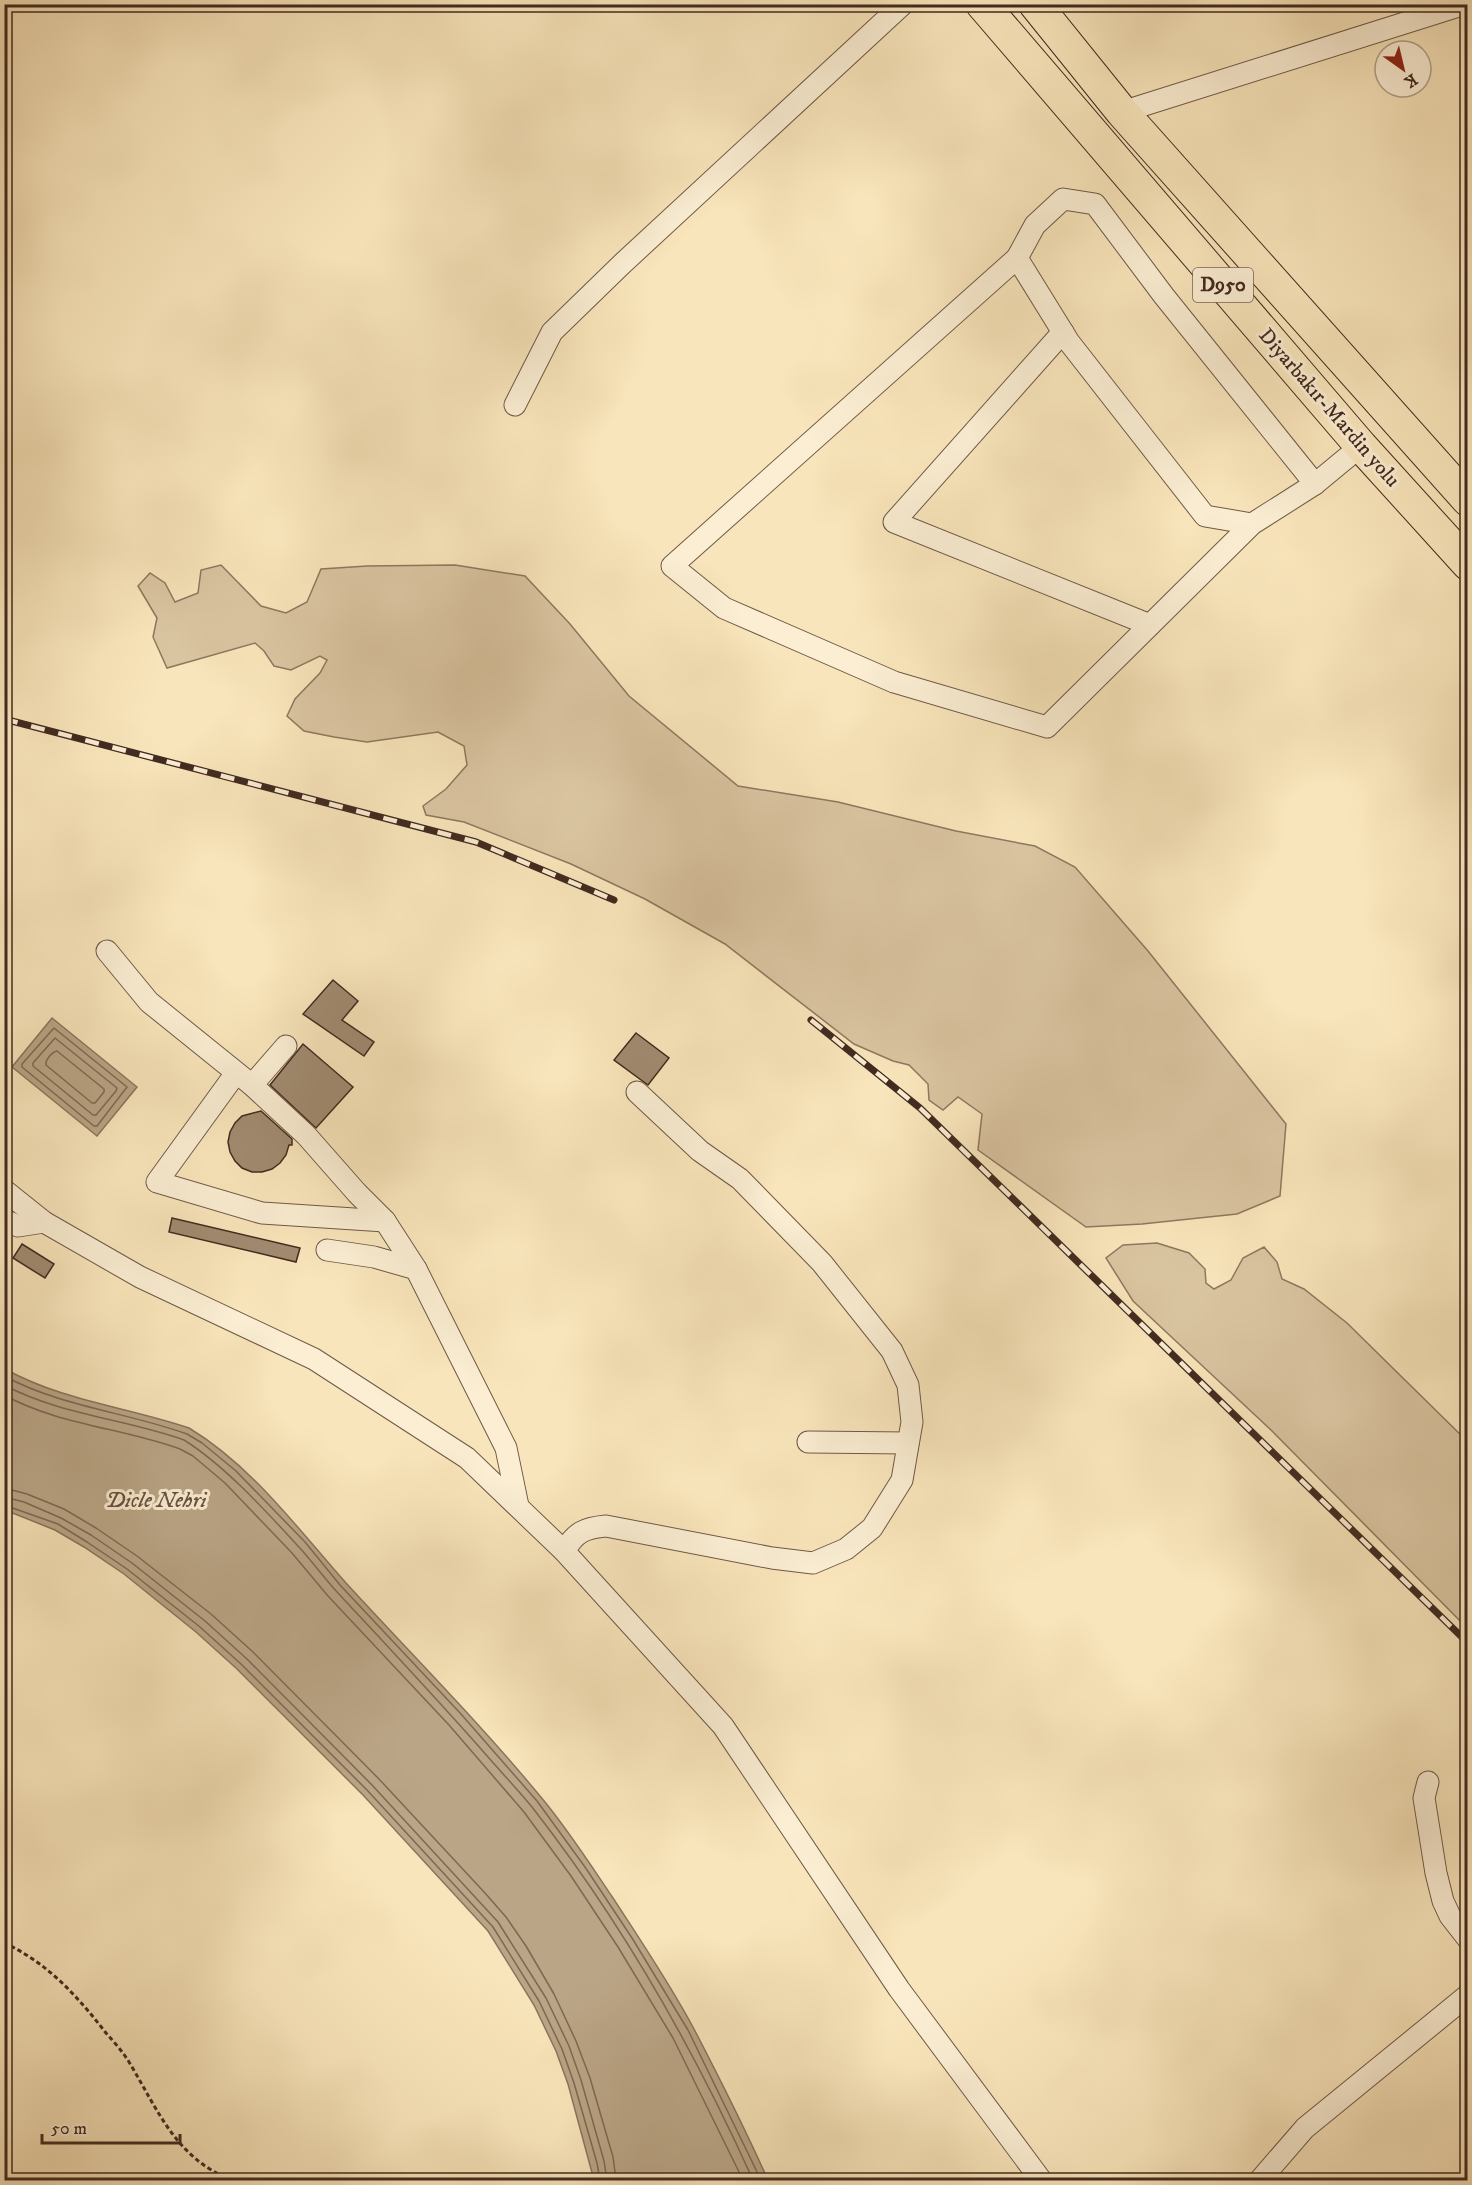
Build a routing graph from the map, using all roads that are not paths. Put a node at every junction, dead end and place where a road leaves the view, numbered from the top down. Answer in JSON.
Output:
{"nodes":[{"id":1,"x":903,"y":4,"type":"edge"},
{"id":2,"x":982,"y":4,"type":"edge"},
{"id":3,"x":1035,"y":4,"type":"edge"},
{"id":4,"x":1465,"y":4,"type":"edge"},
{"id":5,"x":1122,"y":112,"type":"junction"},
{"id":6,"x":1017,"y":258,"type":"junction"},
{"id":7,"x":1063,"y":332,"type":"junction"},
{"id":8,"x":515,"y":405,"type":"dead end"},
{"id":9,"x":1361,"y":446,"type":"junction"},
{"id":10,"x":1315,"y":484,"type":"junction"},
{"id":11,"x":1466,"y":497,"type":"edge"},
{"id":12,"x":1252,"y":524,"type":"junction"},
{"id":13,"x":1467,"y":564,"type":"edge"},
{"id":14,"x":1150,"y":625,"type":"junction"},
{"id":15,"x":107,"y":951,"type":"dead end"},
{"id":16,"x":286,"y":1046,"type":"dead end"},
{"id":17,"x":244,"y":1079,"type":"junction"},
{"id":18,"x":637,"y":1092,"type":"dead end"},
{"id":19,"x":4,"y":1190,"type":"edge"},
{"id":20,"x":4,"y":1220,"type":"edge"},
{"id":21,"x":385,"y":1221,"type":"junction"},
{"id":22,"x":44,"y":1222,"type":"junction"},
{"id":23,"x":327,"y":1250,"type":"dead end"},
{"id":24,"x":416,"y":1269,"type":"junction"},
{"id":25,"x":808,"y":1442,"type":"dead end"},
{"id":26,"x":908,"y":1443,"type":"junction"},
{"id":27,"x":518,"y":1506,"type":"junction"},
{"id":28,"x":564,"y":1551,"type":"junction"},
{"id":29,"x":1428,"y":1782,"type":"dead end"},
{"id":30,"x":1467,"y":1939,"type":"edge"},
{"id":31,"x":1467,"y":1995,"type":"edge"},
{"id":32,"x":1041,"y":2181,"type":"edge"},
{"id":33,"x":1260,"y":2181,"type":"edge"}],
"edges":[{"from":1,"to":8,"type":"street"},
{"from":2,"to":9,"type":"highway","name":"Diyarbakır-Mardin yolu","number":"D950"},
{"from":3,"to":5,"type":"highway","name":"Diyarbakır-Mardin yolu","number":"D950"},
{"from":4,"to":5,"type":"street"},
{"from":5,"to":11,"type":"highway","name":"Diyarbakır-Mardin yolu","number":"D950"},
{"from":6,"to":7,"type":"street"},
{"from":6,"to":10,"type":"street"},
{"from":6,"to":14,"type":"street"},
{"from":7,"to":12,"type":"street"},
{"from":7,"to":14,"type":"street"},
{"from":9,"to":10,"type":"street"},
{"from":9,"to":13,"type":"highway","name":"Diyarbakır-Mardin yolu","number":"D950"},
{"from":10,"to":12,"type":"street"},
{"from":12,"to":14,"type":"street"},
{"from":15,"to":17,"type":"street"},
{"from":16,"to":17,"type":"street"},
{"from":17,"to":21,"type":"street"},
{"from":17,"to":21,"type":"street"},
{"from":18,"to":26,"type":"street"},
{"from":19,"to":22,"type":"street"},
{"from":20,"to":22,"type":"street"},
{"from":21,"to":24,"type":"street"},
{"from":22,"to":27,"type":"street"},
{"from":23,"to":24,"type":"street"},
{"from":24,"to":27,"type":"street"},
{"from":25,"to":26,"type":"street"},
{"from":26,"to":28,"type":"street"},
{"from":27,"to":28,"type":"street"},
{"from":28,"to":32,"type":"street"},
{"from":29,"to":30,"type":"street"},
{"from":31,"to":33,"type":"street"}]}
